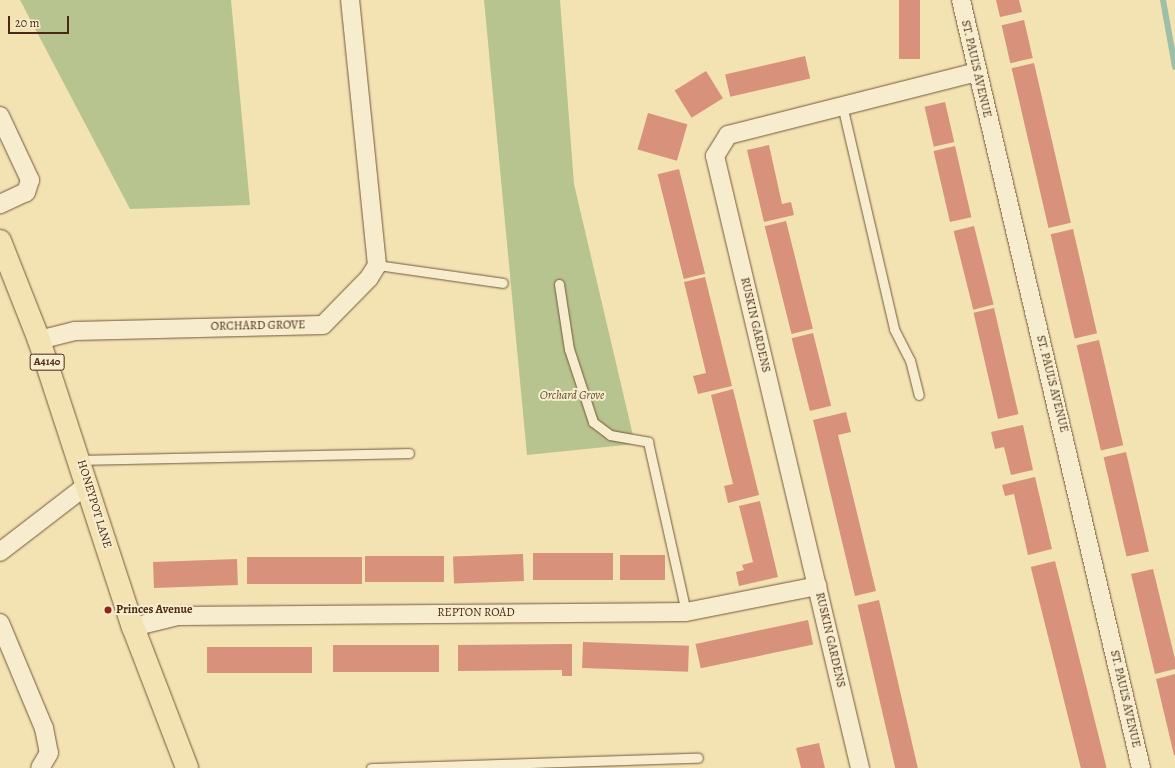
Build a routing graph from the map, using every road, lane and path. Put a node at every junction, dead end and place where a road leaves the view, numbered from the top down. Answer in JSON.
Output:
{"nodes":[{"id":1,"x":350,"y":0,"type":"edge"},
{"id":2,"x":960,"y":0,"type":"edge"},
{"id":3,"x":977,"y":72,"type":"junction"},
{"id":4,"x":842,"y":105,"type":"junction"},
{"id":5,"x":0,"y":116,"type":"edge"},
{"id":6,"x":0,"y":204,"type":"edge"},
{"id":7,"x":0,"y":241,"type":"edge"},
{"id":8,"x":376,"y":265,"type":"junction"},
{"id":9,"x":503,"y":283,"type":"dead end"},
{"id":10,"x":559,"y":284,"type":"dead end"},
{"id":11,"x":39,"y":340,"type":"junction"},
{"id":12,"x":919,"y":395,"type":"dead end"},
{"id":13,"x":409,"y":452,"type":"dead end"},
{"id":14,"x":81,"y":460,"type":"junction"},
{"id":15,"x":87,"y":485,"type":"junction"},
{"id":16,"x":0,"y":552,"type":"edge"},
{"id":17,"x":817,"y":586,"type":"junction"},
{"id":18,"x":686,"y":612,"type":"junction"},
{"id":19,"x":0,"y":623,"type":"edge"},
{"id":20,"x":133,"y":627,"type":"junction"},
{"id":21,"x":698,"y":758,"type":"dead end"},
{"id":22,"x":40,"y":768,"type":"edge"},
{"id":23,"x":187,"y":768,"type":"edge"},
{"id":24,"x":371,"y":768,"type":"edge"},
{"id":25,"x":860,"y":768,"type":"edge"},
{"id":26,"x":1141,"y":768,"type":"edge"}],
"edges":[{"from":1,"to":8,"type":"street"},
{"from":2,"to":3,"type":"street","name":"ST. PAUL'S AVENUE"},
{"from":3,"to":4,"type":"street","name":"RUSKIN GARDENS"},
{"from":3,"to":26,"type":"street","name":"ST. PAUL'S AVENUE"},
{"from":4,"to":12,"type":"lane"},
{"from":4,"to":17,"type":"street","name":"RUSKIN GARDENS"},
{"from":5,"to":6,"type":"street"},
{"from":7,"to":11,"type":"main road","name":"HONEYPOT LANE","number":"A4140"},
{"from":8,"to":9,"type":"lane"},
{"from":8,"to":11,"type":"street","name":"ORCHARD GROVE"},
{"from":10,"to":18,"type":"lane"},
{"from":11,"to":14,"type":"main road","name":"HONEYPOT LANE","number":"A4140"},
{"from":13,"to":14,"type":"lane"},
{"from":14,"to":15,"type":"main road","name":"HONEYPOT LANE","number":"A4140"},
{"from":15,"to":16,"type":"street"},
{"from":15,"to":20,"type":"main road","name":"HONEYPOT LANE","number":"A4140"},
{"from":17,"to":18,"type":"street","name":"REPTON ROAD"},
{"from":17,"to":25,"type":"street","name":"RUSKIN GARDENS"},
{"from":18,"to":20,"type":"street","name":"REPTON ROAD"},
{"from":19,"to":22,"type":"street"},
{"from":20,"to":23,"type":"main road","name":"HONEYPOT LANE","number":"A4140"},
{"from":21,"to":24,"type":"lane"}]}
